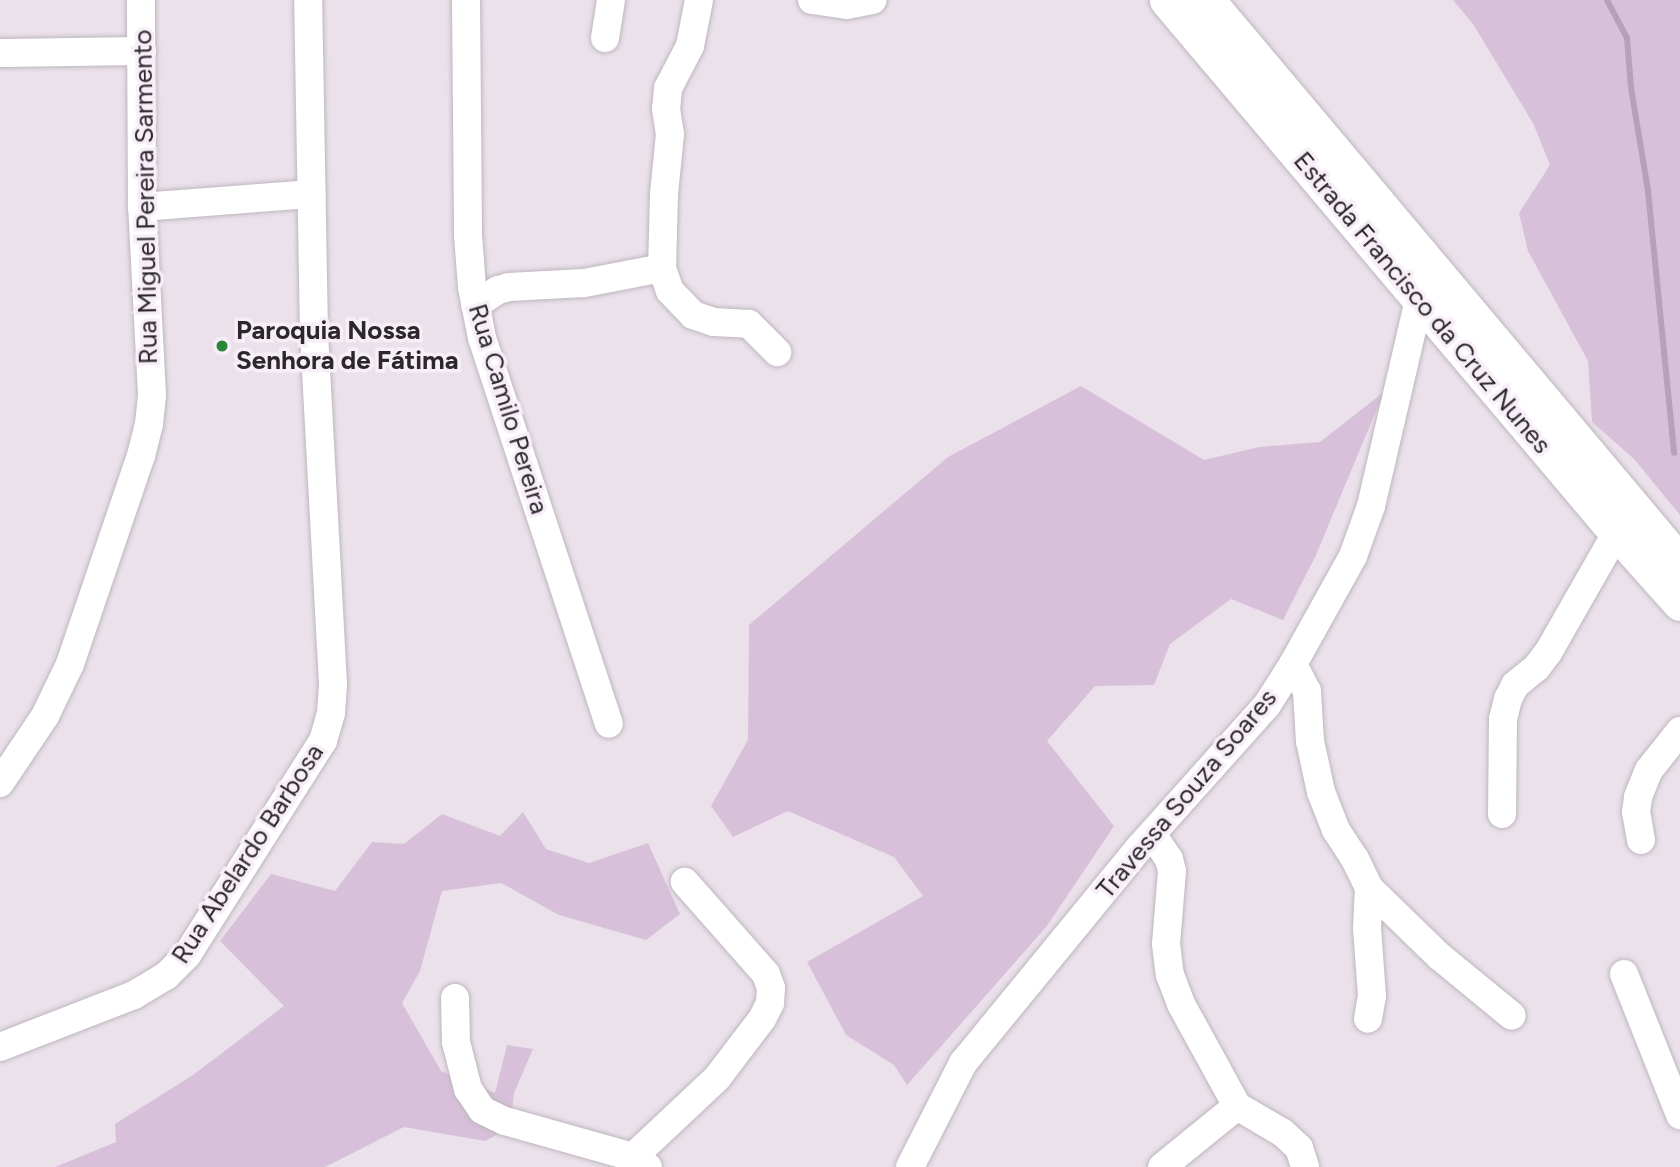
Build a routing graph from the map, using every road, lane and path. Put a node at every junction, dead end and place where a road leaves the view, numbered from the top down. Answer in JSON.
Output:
{"nodes":[{"id":1,"x":141,"y":0,"type":"edge"},
{"id":2,"x":308,"y":0,"type":"edge"},
{"id":3,"x":467,"y":0,"type":"edge"},
{"id":4,"x":611,"y":0,"type":"edge"},
{"id":5,"x":699,"y":0,"type":"edge"},
{"id":6,"x":812,"y":0,"type":"edge"},
{"id":7,"x":873,"y":0,"type":"edge"},
{"id":8,"x":1167,"y":0,"type":"edge"},
{"id":9,"x":1207,"y":0,"type":"edge"},
{"id":10,"x":606,"y":37,"type":"dead end"},
{"id":11,"x":142,"y":51,"type":"junction"},
{"id":12,"x":0,"y":54,"type":"edge"},
{"id":13,"x":312,"y":194,"type":"junction"},
{"id":14,"x":142,"y":207,"type":"junction"},
{"id":15,"x":1428,"y":265,"type":"junction"},
{"id":16,"x":662,"y":268,"type":"junction"},
{"id":17,"x":1418,"y":299,"type":"junction"},
{"id":18,"x":475,"y":305,"type":"junction"},
{"id":19,"x":777,"y":352,"type":"dead end"},
{"id":20,"x":1623,"y":519,"type":"junction"},
{"id":21,"x":1680,"y":563,"type":"edge"},
{"id":22,"x":1680,"y":603,"type":"edge"},
{"id":23,"x":1293,"y":664,"type":"junction"},
{"id":24,"x":609,"y":724,"type":"dead end"},
{"id":25,"x":1680,"y":731,"type":"edge"},
{"id":26,"x":0,"y":783,"type":"edge"},
{"id":27,"x":1502,"y":814,"type":"dead end"},
{"id":28,"x":1152,"y":834,"type":"junction"},
{"id":29,"x":1640,"y":840,"type":"dead end"},
{"id":30,"x":685,"y":882,"type":"dead end"},
{"id":31,"x":1368,"y":888,"type":"junction"},
{"id":32,"x":1624,"y":974,"type":"dead end"},
{"id":33,"x":455,"y":998,"type":"dead end"},
{"id":34,"x":1511,"y":1016,"type":"dead end"},
{"id":35,"x":1368,"y":1019,"type":"dead end"},
{"id":36,"x":0,"y":1046,"type":"edge"},
{"id":37,"x":1237,"y":1106,"type":"junction"},
{"id":38,"x":1680,"y":1115,"type":"edge"},
{"id":39,"x":641,"y":1162,"type":"edge"},
{"id":40,"x":910,"y":1167,"type":"edge"},
{"id":41,"x":1162,"y":1167,"type":"edge"},
{"id":42,"x":1305,"y":1167,"type":"edge"}],
"edges":[{"from":1,"to":11,"type":"street","name":"Rua Miguel Pereira Sarmento"},
{"from":2,"to":13,"type":"street","name":"Rua Abelardo Barbosa"},
{"from":3,"to":18,"type":"street","name":"Rua Camilo Pereira"},
{"from":4,"to":10,"type":"street"},
{"from":5,"to":16,"type":"street"},
{"from":6,"to":7,"type":"street"},
{"from":8,"to":17,"type":"main road","name":"Estrada Francisco da Cruz Nunes"},
{"from":9,"to":15,"type":"main road","name":"Estrada Francisco da Cruz Nunes"},
{"from":11,"to":12,"type":"street"},
{"from":11,"to":14,"type":"street","name":"Rua Miguel Pereira Sarmento"},
{"from":13,"to":14,"type":"street"},
{"from":13,"to":36,"type":"street","name":"Rua Abelardo Barbosa"},
{"from":14,"to":26,"type":"street","name":"Rua Miguel Pereira Sarmento"},
{"from":15,"to":17,"type":"street","name":"Travessa Souza Soares"},
{"from":15,"to":20,"type":"main road","name":"Estrada Francisco da Cruz Nunes"},
{"from":16,"to":18,"type":"street"},
{"from":16,"to":19,"type":"street"},
{"from":17,"to":20,"type":"main road","name":"Estrada Francisco da Cruz Nunes"},
{"from":17,"to":23,"type":"street","name":"Travessa Souza Soares"},
{"from":18,"to":24,"type":"street","name":"Rua Camilo Pereira"},
{"from":20,"to":21,"type":"main road","name":"Estrada Francisco da Cruz Nunes"},
{"from":20,"to":22,"type":"main road","name":"Estrada Francisco da Cruz Nunes"},
{"from":20,"to":27,"type":"street"},
{"from":23,"to":28,"type":"street","name":"Travessa Souza Soares"},
{"from":23,"to":31,"type":"street"},
{"from":25,"to":29,"type":"street"},
{"from":28,"to":37,"type":"street"},
{"from":28,"to":40,"type":"street","name":"Travessa Souza Soares"},
{"from":30,"to":39,"type":"street"},
{"from":31,"to":34,"type":"street"},
{"from":31,"to":35,"type":"street"},
{"from":32,"to":38,"type":"street"},
{"from":33,"to":39,"type":"street"},
{"from":37,"to":41,"type":"street"},
{"from":37,"to":42,"type":"street"}]}
